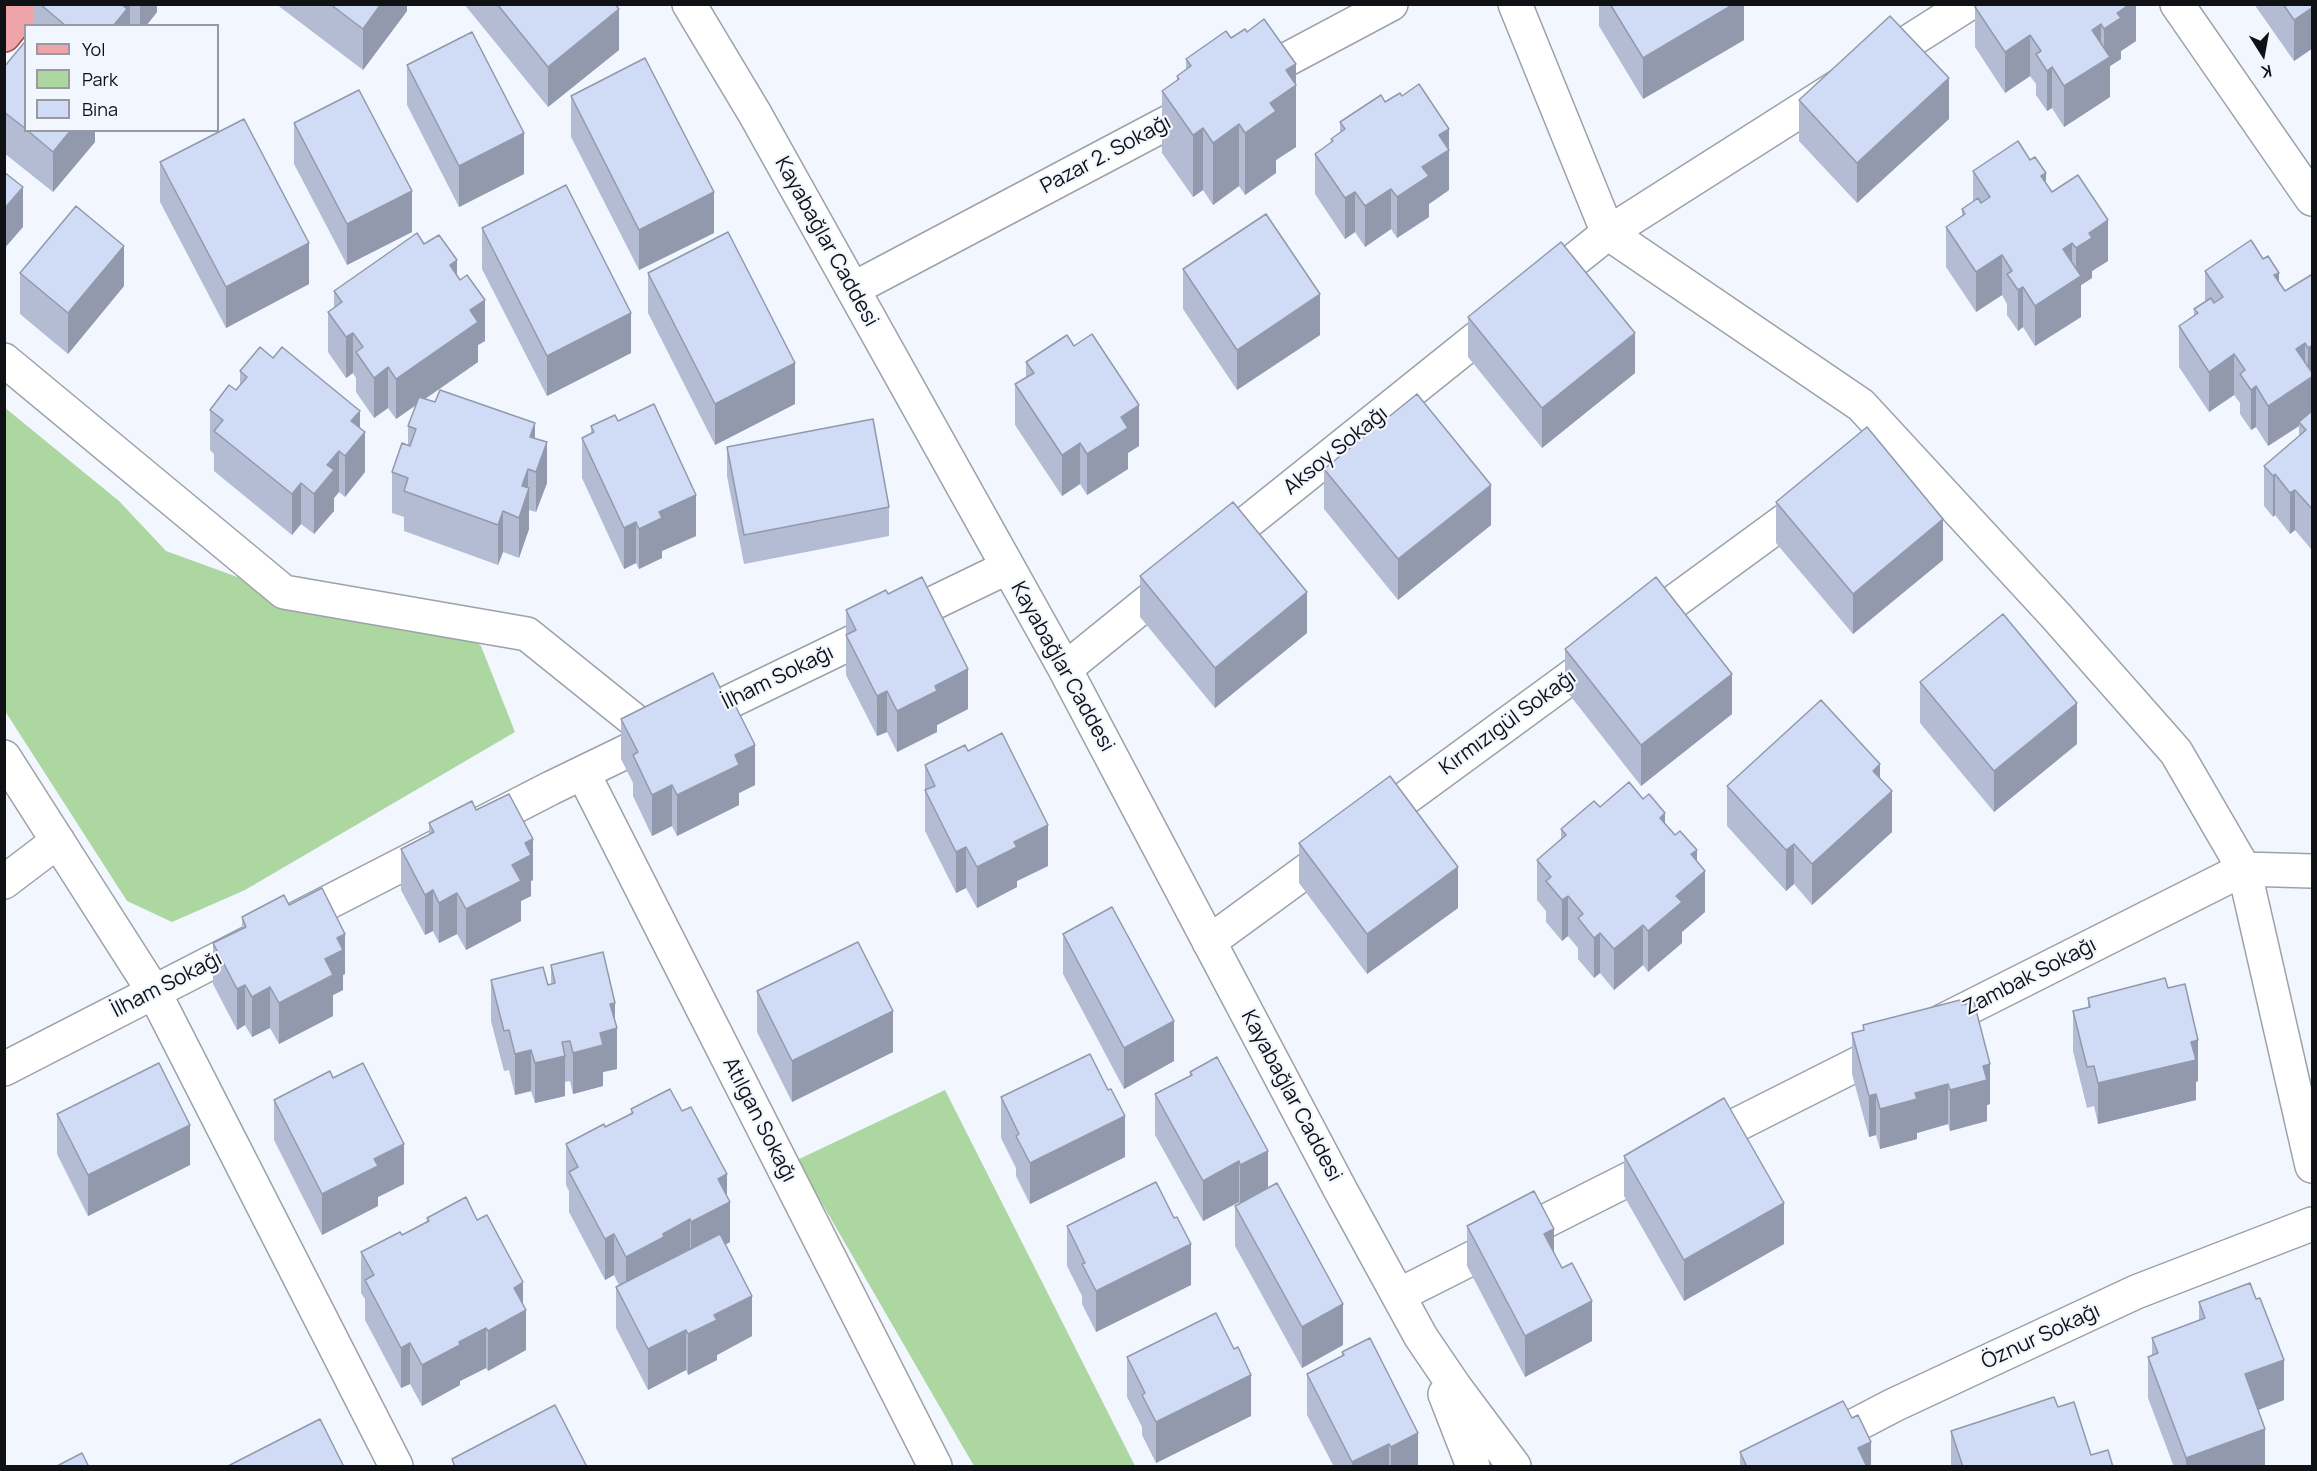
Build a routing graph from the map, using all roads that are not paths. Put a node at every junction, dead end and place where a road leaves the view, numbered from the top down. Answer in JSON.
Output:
{"nodes":[{"id":1,"x":29,"y":4,"type":"edge"},
{"id":2,"x":690,"y":4,"type":"edge"},
{"id":3,"x":1391,"y":4,"type":"edge"},
{"id":4,"x":1515,"y":4,"type":"edge"},
{"id":5,"x":1968,"y":4,"type":"edge"},
{"id":6,"x":2177,"y":4,"type":"edge"},
{"id":7,"x":4,"y":35,"type":"edge"},
{"id":8,"x":2308,"y":184,"type":"edge"},
{"id":9,"x":1608,"y":233,"type":"junction"},
{"id":10,"x":853,"y":289,"type":"junction"},
{"id":11,"x":4,"y":360,"type":"edge"},
{"id":12,"x":1836,"y":483,"type":"edge"},
{"id":13,"x":1008,"y":567,"type":"junction"},
{"id":14,"x":1065,"y":669,"type":"junction"},
{"id":15,"x":655,"y":737,"type":"junction"},
{"id":16,"x":4,"y":757,"type":"edge"},
{"id":17,"x":583,"y":772,"type":"junction"},
{"id":18,"x":58,"y":841,"type":"junction"},
{"id":19,"x":2244,"y":869,"type":"junction"},
{"id":20,"x":2313,"y":871,"type":"edge"},
{"id":21,"x":4,"y":882,"type":"edge"},
{"id":22,"x":1209,"y":942,"type":"junction"},
{"id":23,"x":154,"y":992,"type":"junction"},
{"id":24,"x":4,"y":1069,"type":"edge"},
{"id":25,"x":2313,"y":1166,"type":"edge"},
{"id":26,"x":2313,"y":1224,"type":"edge"},
{"id":27,"x":1399,"y":1295,"type":"junction"},
{"id":28,"x":1421,"y":1336,"type":"junction"},
{"id":29,"x":396,"y":1467,"type":"edge"},
{"id":30,"x":935,"y":1467,"type":"edge"},
{"id":31,"x":1473,"y":1467,"type":"edge"},
{"id":32,"x":1515,"y":1467,"type":"edge"},
{"id":33,"x":1777,"y":1467,"type":"edge"}],
"edges":[{"from":1,"to":7,"type":"main road"},
{"from":2,"to":10,"type":"street","name":"Kayabağlar Caddesi"},
{"from":3,"to":10,"type":"street","name":"Pazar 2. Sokağı"},
{"from":4,"to":9,"type":"street"},
{"from":5,"to":9,"type":"street","name":"Aksoy Sokağı"},
{"from":6,"to":8,"type":"street"},
{"from":9,"to":14,"type":"street","name":"Aksoy Sokağı"},
{"from":9,"to":19,"type":"street"},
{"from":10,"to":13,"type":"street","name":"Kayabağlar Caddesi"},
{"from":11,"to":15,"type":"street"},
{"from":12,"to":22,"type":"street","name":"Kırmızıgül Sokağı"},
{"from":13,"to":14,"type":"street","name":"Kayabağlar Caddesi"},
{"from":13,"to":15,"type":"street","name":"İlham Sokağı"},
{"from":14,"to":22,"type":"street","name":"Kayabağlar Caddesi"},
{"from":15,"to":17,"type":"street","name":"İlham Sokağı"},
{"from":16,"to":18,"type":"street"},
{"from":17,"to":23,"type":"street","name":"İlham Sokağı"},
{"from":17,"to":30,"type":"street","name":"Atılgan Sokağı"},
{"from":18,"to":21,"type":"street"},
{"from":18,"to":23,"type":"street"},
{"from":19,"to":20,"type":"street"},
{"from":19,"to":25,"type":"street"},
{"from":19,"to":27,"type":"street","name":"Zambak Sokağı"},
{"from":22,"to":27,"type":"street","name":"Kayabağlar Caddesi"},
{"from":23,"to":24,"type":"street","name":"İlham Sokağı"},
{"from":23,"to":29,"type":"street"},
{"from":26,"to":33,"type":"street","name":"Öznur Sokağı"},
{"from":27,"to":28,"type":"street","name":"Kayabağlar Caddesi"},
{"from":28,"to":31,"type":"street","name":"Kayabağlar Caddesi"},
{"from":28,"to":32,"type":"street","name":"Kayabağlar Caddesi"}]}
